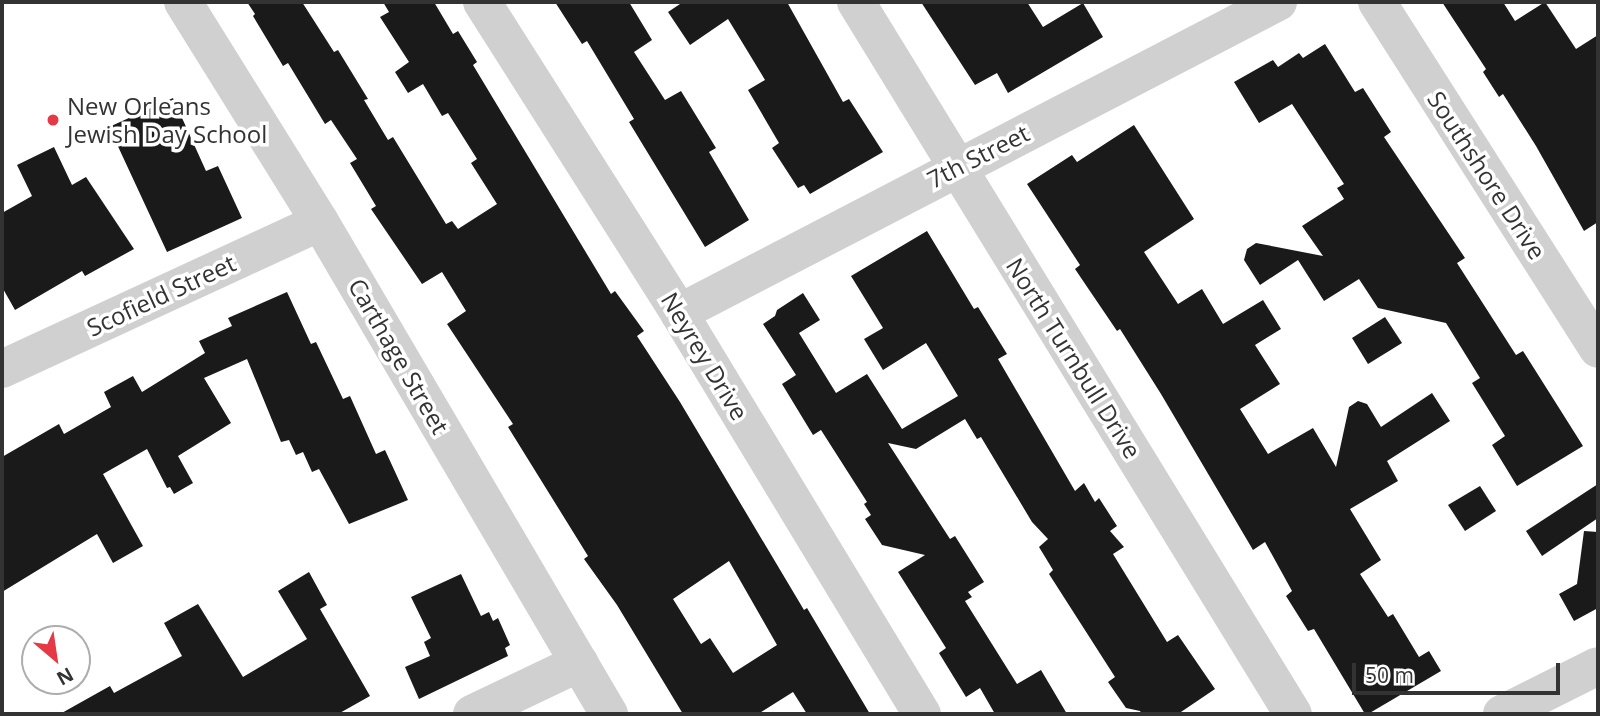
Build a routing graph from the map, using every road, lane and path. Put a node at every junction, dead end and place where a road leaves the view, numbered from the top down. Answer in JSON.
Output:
{"nodes":[{"id":1,"x":183,"y":2,"type":"edge"},
{"id":2,"x":482,"y":2,"type":"edge"},
{"id":3,"x":856,"y":2,"type":"edge"},
{"id":4,"x":1278,"y":2,"type":"edge"},
{"id":5,"x":1377,"y":2,"type":"edge"},
{"id":6,"x":956,"y":167,"type":"junction"},
{"id":7,"x":320,"y":222,"type":"junction"},
{"id":8,"x":679,"y":313,"type":"junction"},
{"id":9,"x":1598,"y":349,"type":"edge"},
{"id":10,"x":2,"y":369,"type":"edge"},
{"id":11,"x":579,"y":663,"type":"junction"},
{"id":12,"x":1598,"y":666,"type":"edge"},
{"id":13,"x":472,"y":714,"type":"edge"},
{"id":14,"x":608,"y":714,"type":"edge"},
{"id":15,"x":922,"y":714,"type":"edge"},
{"id":16,"x":1293,"y":714,"type":"edge"},
{"id":17,"x":1502,"y":714,"type":"edge"}],
"edges":[{"from":1,"to":7,"type":"street","name":"Carthage Street"},
{"from":2,"to":8,"type":"street","name":"Neyrey Drive"},
{"from":3,"to":6,"type":"street","name":"North Turnbull Drive"},
{"from":4,"to":6,"type":"street","name":"7th Street"},
{"from":5,"to":9,"type":"street","name":"Southshore Drive"},
{"from":6,"to":8,"type":"street","name":"7th Street"},
{"from":6,"to":16,"type":"street","name":"North Turnbull Drive"},
{"from":7,"to":10,"type":"street","name":"Scofield Street"},
{"from":7,"to":11,"type":"street","name":"Carthage Street"},
{"from":8,"to":15,"type":"street","name":"Neyrey Drive"},
{"from":11,"to":13,"type":"street"},
{"from":11,"to":14,"type":"street","name":"Carthage Street"},
{"from":12,"to":17,"type":"street"}]}
